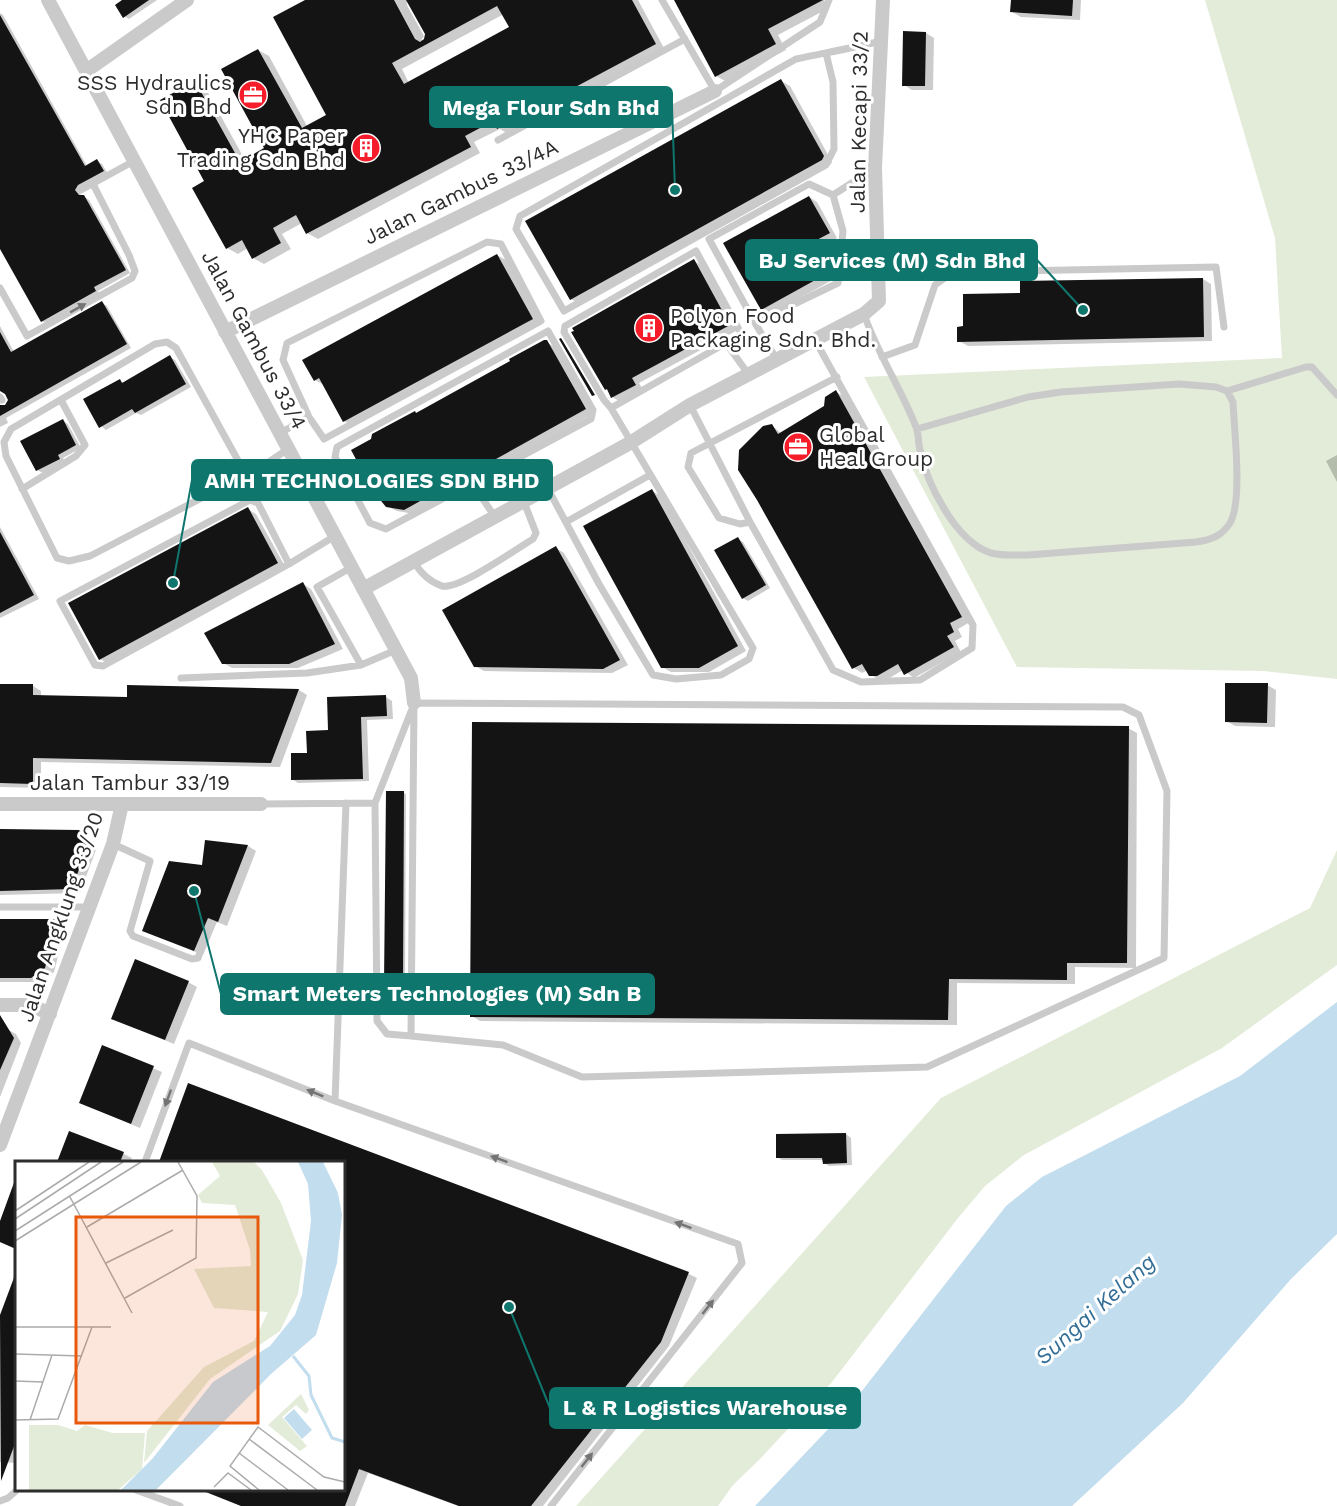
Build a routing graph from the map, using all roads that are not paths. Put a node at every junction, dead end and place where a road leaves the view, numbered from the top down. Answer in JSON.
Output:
{"nodes":[{"id":1,"x":48,"y":0,"type":"edge"},
{"id":2,"x":187,"y":0,"type":"edge"},
{"id":3,"x":400,"y":0,"type":"edge"},
{"id":4,"x":662,"y":0,"type":"edge"},
{"id":5,"x":829,"y":0,"type":"edge"},
{"id":6,"x":883,"y":0,"type":"edge"},
{"id":7,"x":420,"y":36,"type":"dead end"},
{"id":8,"x":685,"y":39,"type":"junction"},
{"id":9,"x":881,"y":41,"type":"junction"},
{"id":10,"x":825,"y":52,"type":"junction"},
{"id":11,"x":86,"y":71,"type":"junction"},
{"id":12,"x":715,"y":90,"type":"junction"},
{"id":13,"x":498,"y":141,"type":"dead end"},
{"id":14,"x":134,"y":160,"type":"junction"},
{"id":15,"x":876,"y":168,"type":"junction"},
{"id":16,"x":93,"y":184,"type":"junction"},
{"id":17,"x":81,"y":190,"type":"dead end"},
{"id":18,"x":833,"y":195,"type":"junction"},
{"id":19,"x":0,"y":288,"type":"edge"},
{"id":20,"x":864,"y":314,"type":"junction"},
{"id":21,"x":755,"y":323,"type":"junction"},
{"id":22,"x":1224,"y":327,"type":"dead end"},
{"id":23,"x":225,"y":332,"type":"junction"},
{"id":24,"x":814,"y":340,"type":"junction"},
{"id":25,"x":726,"y":343,"type":"junction"},
{"id":26,"x":882,"y":357,"type":"junction"},
{"id":27,"x":777,"y":360,"type":"junction"},
{"id":28,"x":749,"y":375,"type":"junction"},
{"id":29,"x":837,"y":377,"type":"junction"},
{"id":30,"x":1227,"y":392,"type":"junction"},
{"id":31,"x":1337,"y":395,"type":"edge"},
{"id":32,"x":61,"y":400,"type":"junction"},
{"id":33,"x":690,"y":405,"type":"junction"},
{"id":34,"x":610,"y":408,"type":"junction"},
{"id":35,"x":309,"y":417,"type":"junction"},
{"id":36,"x":917,"y":429,"type":"junction"},
{"id":37,"x":280,"y":433,"type":"junction"},
{"id":38,"x":630,"y":443,"type":"junction"},
{"id":39,"x":710,"y":443,"type":"junction"},
{"id":40,"x":288,"y":449,"type":"junction"},
{"id":41,"x":246,"y":475,"type":"junction"},
{"id":42,"x":650,"y":475,"type":"junction"},
{"id":43,"x":472,"y":483,"type":"junction"},
{"id":44,"x":22,"y":489,"type":"junction"},
{"id":45,"x":548,"y":489,"type":"junction"},
{"id":46,"x":524,"y":502,"type":"junction"},
{"id":47,"x":495,"y":517,"type":"junction"},
{"id":48,"x":566,"y":522,"type":"junction"},
{"id":49,"x":750,"y":522,"type":"junction"},
{"id":50,"x":334,"y":536,"type":"junction"},
{"id":51,"x":414,"y":562,"type":"junction"},
{"id":52,"x":289,"y":564,"type":"junction"},
{"id":53,"x":351,"y":567,"type":"junction"},
{"id":54,"x":363,"y":589,"type":"junction"},
{"id":55,"x":396,"y":650,"type":"junction"},
{"id":56,"x":362,"y":665,"type":"junction"},
{"id":57,"x":181,"y":678,"type":"dead end"},
{"id":58,"x":414,"y":703,"type":"junction"},
{"id":59,"x":375,"y":802,"type":"junction"},
{"id":60,"x":346,"y":803,"type":"junction"},
{"id":61,"x":0,"y":804,"type":"edge"},
{"id":62,"x":122,"y":804,"type":"junction"},
{"id":63,"x":261,"y":804,"type":"joint"},
{"id":64,"x":113,"y":844,"type":"junction"},
{"id":65,"x":0,"y":907,"type":"edge"},
{"id":66,"x":90,"y":907,"type":"junction"},
{"id":67,"x":207,"y":933,"type":"dead end"},
{"id":68,"x":0,"y":1005,"type":"edge"},
{"id":69,"x":50,"y":1014,"type":"junction"},
{"id":70,"x":411,"y":1036,"type":"junction"},
{"id":71,"x":335,"y":1101,"type":"junction"},
{"id":72,"x":0,"y":1145,"type":"edge"},
{"id":73,"x":144,"y":1161,"type":"edge"},
{"id":74,"x":16,"y":1491,"type":"edge"},
{"id":75,"x":139,"y":1491,"type":"edge"},
{"id":76,"x":0,"y":1502,"type":"edge"},
{"id":77,"x":180,"y":1506,"type":"edge"},
{"id":78,"x":551,"y":1506,"type":"edge"}],
"edges":[{"from":1,"to":11,"type":"street","name":"Jalan Gambus 33/4"},
{"from":2,"to":11,"type":"street"},
{"from":3,"to":7,"type":"lane"},
{"from":4,"to":8,"type":"lane"},
{"from":5,"to":12,"type":"lane"},
{"from":6,"to":9,"type":"street","name":"Jalan Kecapi 33/2"},
{"from":8,"to":12,"type":"lane"},
{"from":8,"to":13,"type":"lane"},
{"from":9,"to":10,"type":"lane"},
{"from":9,"to":15,"type":"street","name":"Jalan Kecapi 33/2"},
{"from":10,"to":10,"type":"lane"},
{"from":11,"to":14,"type":"street","name":"Jalan Gambus 33/4"},
{"from":12,"to":23,"type":"street","name":"Jalan Gambus 33/4A"},
{"from":14,"to":16,"type":"lane"},
{"from":14,"to":23,"type":"street","name":"Jalan Gambus 33/4"},
{"from":15,"to":18,"type":"lane"},
{"from":15,"to":20,"type":"street","name":"Jalan Kecapi 33/2"},
{"from":16,"to":17,"type":"lane"},
{"from":19,"to":16,"type":"lane","one_way":true},
{"from":18,"to":21,"type":"lane"},
{"from":18,"to":21,"type":"lane"},
{"from":20,"to":24,"type":"street","name":"Jalan Kecapi 33/2"},
{"from":20,"to":26,"type":"lane"},
{"from":21,"to":27,"type":"lane"},
{"from":22,"to":26,"type":"lane"},
{"from":23,"to":37,"type":"street","name":"Jalan Gambus 33/4"},
{"from":24,"to":27,"type":"street","name":"Jalan Kecapi 33/2"},
{"from":24,"to":29,"type":"lane"},
{"from":25,"to":28,"type":"lane"},
{"from":25,"to":34,"type":"lane"},
{"from":25,"to":34,"type":"lane"},
{"from":26,"to":36,"type":"lane"},
{"from":27,"to":28,"type":"street","name":"Jalan Kecapi 33/2"},
{"from":28,"to":33,"type":"street","name":"Jalan Kecapi 33/2"},
{"from":29,"to":39,"type":"lane"},
{"from":29,"to":49,"type":"lane"},
{"from":30,"to":31,"type":"lane"},
{"from":30,"to":36,"type":"lane"},
{"from":30,"to":36,"type":"lane"},
{"from":32,"to":41,"type":"lane"},
{"from":32,"to":44,"type":"lane"},
{"from":32,"to":44,"type":"lane"},
{"from":33,"to":38,"type":"street","name":"Jalan Kecapi 33/2"},
{"from":33,"to":39,"type":"lane"},
{"from":34,"to":38,"type":"lane"},
{"from":35,"to":35,"type":"lane"},
{"from":35,"to":37,"type":"lane"},
{"from":37,"to":40,"type":"street","name":"Jalan Gambus 33/4"},
{"from":38,"to":42,"type":"lane"},
{"from":38,"to":45,"type":"street","name":"Jalan Kecapi 33/2"},
{"from":39,"to":49,"type":"lane"},
{"from":39,"to":49,"type":"lane"},
{"from":40,"to":41,"type":"lane"},
{"from":40,"to":50,"type":"street","name":"Jalan Gambus 33/4"},
{"from":41,"to":44,"type":"lane"},
{"from":42,"to":48,"type":"lane"},
{"from":42,"to":48,"type":"lane"},
{"from":43,"to":43,"type":"lane"},
{"from":43,"to":47,"type":"lane"},
{"from":45,"to":46,"type":"street","name":"Jalan Kecapi 33/2"},
{"from":45,"to":48,"type":"lane"},
{"from":46,"to":47,"type":"street","name":"Jalan Kecapi 33/2"},
{"from":46,"to":51,"type":"lane"},
{"from":47,"to":51,"type":"street","name":"Jalan Kecapi 33/2"},
{"from":50,"to":52,"type":"lane"},
{"from":50,"to":53,"type":"street","name":"Jalan Gambus 33/4"},
{"from":51,"to":54,"type":"street","name":"Jalan Kecapi 33/2"},
{"from":52,"to":52,"type":"lane"},
{"from":53,"to":54,"type":"street","name":"Jalan Gambus 33/4"},
{"from":53,"to":56,"type":"lane"},
{"from":54,"to":55,"type":"street","name":"Jalan Gambus 33/4"},
{"from":55,"to":56,"type":"lane"},
{"from":55,"to":58,"type":"street","name":"Jalan Gambus 33/4"},
{"from":56,"to":57,"type":"lane"},
{"from":58,"to":59,"type":"lane"},
{"from":58,"to":70,"type":"lane"},
{"from":58,"to":70,"type":"lane"},
{"from":59,"to":60,"type":"lane"},
{"from":59,"to":70,"type":"lane"},
{"from":60,"to":63,"type":"lane"},
{"from":60,"to":71,"type":"lane"},
{"from":61,"to":62,"type":"street","name":"Jalan Tambur 33/19"},
{"from":62,"to":63,"type":"street","name":"Jalan Tambur 33/19"},
{"from":62,"to":64,"type":"street","name":"Jalan Angklung 33/20"},
{"from":64,"to":66,"type":"street","name":"Jalan Angklung 33/20"},
{"from":64,"to":67,"type":"lane"},
{"from":65,"to":66,"type":"lane"},
{"from":66,"to":69,"type":"street","name":"Jalan Angklung 33/20"},
{"from":68,"to":69,"type":"street"},
{"from":69,"to":72,"type":"street","name":"Jalan Angklung 33/20"},
{"from":71,"to":73,"type":"lane","one_way":true},
{"from":78,"to":71,"type":"lane","one_way":true},
{"from":74,"to":76,"type":"lane"},
{"from":75,"to":77,"type":"lane"}]}
